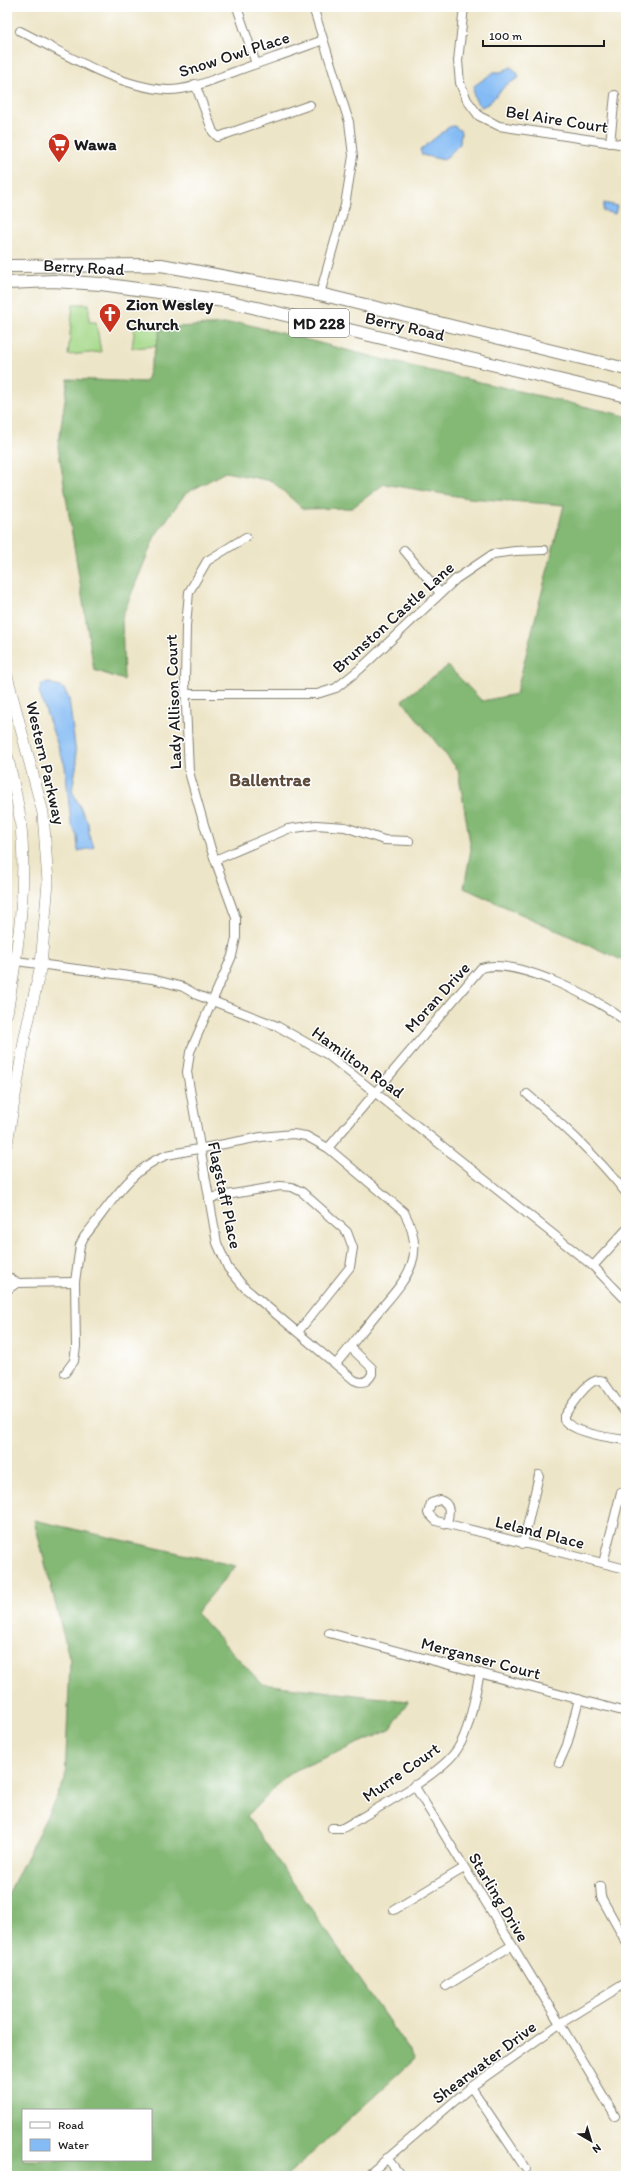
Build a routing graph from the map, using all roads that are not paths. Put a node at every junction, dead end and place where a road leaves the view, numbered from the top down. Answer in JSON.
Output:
{"nodes":[{"id":1,"x":237,"y":7,"type":"edge"},
{"id":2,"x":312,"y":7,"type":"edge"},
{"id":3,"x":464,"y":7,"type":"edge"},
{"id":4,"x":20,"y":31,"type":"dead end"},
{"id":5,"x":323,"y":40,"type":"junction"},
{"id":6,"x":256,"y":64,"type":"junction"},
{"id":7,"x":196,"y":84,"type":"junction"},
{"id":8,"x":615,"y":95,"type":"dead end"},
{"id":9,"x":310,"y":105,"type":"dead end"},
{"id":10,"x":610,"y":143,"type":"junction"},
{"id":11,"x":626,"y":145,"type":"edge"},
{"id":12,"x":7,"y":262,"type":"edge"},
{"id":13,"x":7,"y":266,"type":"edge"},
{"id":14,"x":22,"y":266,"type":"junction"},
{"id":15,"x":34,"y":282,"type":"junction"},
{"id":16,"x":7,"y":283,"type":"edge"},
{"id":17,"x":7,"y":287,"type":"edge"},
{"id":18,"x":320,"y":294,"type":"junction"},
{"id":19,"x":626,"y":369,"type":"edge"},
{"id":20,"x":626,"y":396,"type":"edge"},
{"id":21,"x":246,"y":536,"type":"dead end"},
{"id":22,"x":404,"y":550,"type":"dead end"},
{"id":23,"x":544,"y":550,"type":"dead end"},
{"id":24,"x":440,"y":593,"type":"junction"},
{"id":25,"x":7,"y":676,"type":"edge"},
{"id":26,"x":186,"y":694,"type":"junction"},
{"id":27,"x":7,"y":755,"type":"edge"},
{"id":28,"x":409,"y":841,"type":"dead end"},
{"id":29,"x":215,"y":860,"type":"junction"},
{"id":30,"x":16,"y":961,"type":"junction"},
{"id":31,"x":41,"y":965,"type":"junction"},
{"id":32,"x":213,"y":1001,"type":"junction"},
{"id":33,"x":7,"y":1013,"type":"edge"},
{"id":34,"x":626,"y":1022,"type":"edge"},
{"id":35,"x":374,"y":1092,"type":"junction"},
{"id":36,"x":527,"y":1094,"type":"dead end"},
{"id":37,"x":7,"y":1143,"type":"edge"},
{"id":38,"x":328,"y":1148,"type":"junction"},
{"id":39,"x":200,"y":1149,"type":"junction"},
{"id":40,"x":626,"y":1193,"type":"edge"},
{"id":41,"x":209,"y":1198,"type":"junction"},
{"id":42,"x":626,"y":1230,"type":"edge"},
{"id":43,"x":593,"y":1266,"type":"junction"},
{"id":44,"x":7,"y":1276,"type":"edge"},
{"id":45,"x":75,"y":1282,"type":"junction"},
{"id":46,"x":17,"y":1284,"type":"junction"},
{"id":47,"x":7,"y":1290,"type":"edge"},
{"id":48,"x":626,"y":1300,"type":"edge"},
{"id":49,"x":298,"y":1332,"type":"junction"},
{"id":50,"x":350,"y":1347,"type":"junction"},
{"id":51,"x":336,"y":1364,"type":"junction"},
{"id":52,"x":64,"y":1373,"type":"dead end"},
{"id":53,"x":626,"y":1414,"type":"edge"},
{"id":54,"x":626,"y":1440,"type":"edge"},
{"id":55,"x":539,"y":1476,"type":"dead end"},
{"id":56,"x":621,"y":1492,"type":"dead end"},
{"id":57,"x":447,"y":1524,"type":"dead end"},
{"id":58,"x":523,"y":1544,"type":"junction"},
{"id":59,"x":603,"y":1563,"type":"junction"},
{"id":60,"x":626,"y":1570,"type":"edge"},
{"id":61,"x":329,"y":1633,"type":"dead end"},
{"id":62,"x":480,"y":1673,"type":"junction"},
{"id":63,"x":579,"y":1699,"type":"junction"},
{"id":64,"x":626,"y":1712,"type":"edge"},
{"id":65,"x":559,"y":1763,"type":"dead end"},
{"id":66,"x":414,"y":1785,"type":"junction"},
{"id":67,"x":332,"y":1828,"type":"dead end"},
{"id":68,"x":464,"y":1868,"type":"junction"},
{"id":69,"x":600,"y":1886,"type":"dead end"},
{"id":70,"x":394,"y":1910,"type":"dead end"},
{"id":71,"x":626,"y":1942,"type":"edge"},
{"id":72,"x":511,"y":1946,"type":"junction"},
{"id":73,"x":626,"y":1983,"type":"edge"},
{"id":74,"x":446,"y":1986,"type":"dead end"},
{"id":75,"x":561,"y":2023,"type":"junction"},
{"id":76,"x":471,"y":2086,"type":"junction"},
{"id":77,"x":615,"y":2116,"type":"dead end"},
{"id":78,"x":388,"y":2158,"type":"junction"},
{"id":79,"x":526,"y":2169,"type":"dead end"},
{"id":80,"x":368,"y":2176,"type":"edge"},
{"id":81,"x":401,"y":2176,"type":"edge"}],
"edges":[{"from":1,"to":6,"type":"street"},
{"from":2,"to":5,"type":"street"},
{"from":3,"to":10,"type":"street","name":"Bel Aire Court"},
{"from":4,"to":7,"type":"street","name":"Snow Owl Place"},
{"from":5,"to":6,"type":"street","name":"Snow Owl Place"},
{"from":5,"to":18,"type":"street"},
{"from":6,"to":7,"type":"street","name":"Snow Owl Place"},
{"from":7,"to":9,"type":"street"},
{"from":8,"to":10,"type":"street"},
{"from":10,"to":11,"type":"street","name":"Bel Aire Court"},
{"from":12,"to":14,"type":"highway"},
{"from":13,"to":14,"type":"highway","name":"Berry Road","number":"MD 228"},
{"from":14,"to":18,"type":"highway","name":"Berry Road","number":"MD 228"},
{"from":15,"to":16,"type":"highway","name":"Berry Road","number":"MD 228"},
{"from":15,"to":17,"type":"highway"},
{"from":15,"to":20,"type":"highway","name":"Berry Road","number":"MD 228"},
{"from":18,"to":19,"type":"highway","name":"Berry Road","number":"MD 228"},
{"from":21,"to":26,"type":"street","name":"Lady Allison Court"},
{"from":22,"to":24,"type":"street"},
{"from":23,"to":24,"type":"street","name":"Brunston Castle Lane"},
{"from":24,"to":26,"type":"street","name":"Brunston Castle Lane"},
{"from":25,"to":31,"type":"main road","name":"Western Parkway"},
{"from":26,"to":29,"type":"street","name":"Lady Allison Court"},
{"from":27,"to":30,"type":"main road"},
{"from":28,"to":29,"type":"street"},
{"from":29,"to":32,"type":"street","name":"Lady Allison Court"},
{"from":30,"to":31,"type":"street","name":"Hamilton Road"},
{"from":30,"to":33,"type":"main road"},
{"from":31,"to":32,"type":"street","name":"Hamilton Road"},
{"from":31,"to":37,"type":"main road","name":"Western Parkway"},
{"from":32,"to":35,"type":"street","name":"Hamilton Road"},
{"from":32,"to":39,"type":"street","name":"Flagstaff Place"},
{"from":34,"to":35,"type":"street","name":"Moran Drive"},
{"from":35,"to":38,"type":"street","name":"Moran Drive"},
{"from":35,"to":43,"type":"street","name":"Hamilton Road"},
{"from":36,"to":40,"type":"street"},
{"from":38,"to":39,"type":"street"},
{"from":38,"to":50,"type":"street"},
{"from":39,"to":41,"type":"street","name":"Flagstaff Place"},
{"from":39,"to":45,"type":"street"},
{"from":41,"to":49,"type":"street","name":"Flagstaff Place"},
{"from":41,"to":49,"type":"street"},
{"from":42,"to":43,"type":"street"},
{"from":43,"to":48,"type":"street","name":"Hamilton Road"},
{"from":44,"to":46,"type":"street"},
{"from":45,"to":46,"type":"street"},
{"from":45,"to":52,"type":"street"},
{"from":46,"to":47,"type":"street"},
{"from":49,"to":51,"type":"street","name":"Flagstaff Place"},
{"from":50,"to":51,"type":"street"},
{"from":50,"to":51,"type":"street","name":"Flagstaff Place"},
{"from":53,"to":54,"type":"street"},
{"from":55,"to":58,"type":"street"},
{"from":56,"to":59,"type":"street"},
{"from":57,"to":58,"type":"street","name":"Leland Place"},
{"from":58,"to":59,"type":"street","name":"Leland Place"},
{"from":59,"to":60,"type":"street","name":"Leland Place"},
{"from":61,"to":62,"type":"street","name":"Merganser Court"},
{"from":62,"to":63,"type":"street","name":"Merganser Court"},
{"from":62,"to":66,"type":"street","name":"Murre Court"},
{"from":63,"to":64,"type":"street","name":"Merganser Court"},
{"from":63,"to":65,"type":"street"},
{"from":66,"to":67,"type":"street","name":"Murre Court"},
{"from":66,"to":68,"type":"street","name":"Starling Drive"},
{"from":68,"to":70,"type":"street"},
{"from":68,"to":72,"type":"street","name":"Starling Drive"},
{"from":69,"to":71,"type":"street"},
{"from":72,"to":74,"type":"street"},
{"from":72,"to":75,"type":"street","name":"Starling Drive"},
{"from":73,"to":75,"type":"street","name":"Shearwater Drive"},
{"from":75,"to":76,"type":"street","name":"Shearwater Drive"},
{"from":75,"to":77,"type":"street","name":"Starling Drive"},
{"from":76,"to":78,"type":"street","name":"Shearwater Drive"},
{"from":76,"to":79,"type":"street"},
{"from":78,"to":80,"type":"street","name":"Shearwater Drive"},
{"from":78,"to":81,"type":"street"}]}
